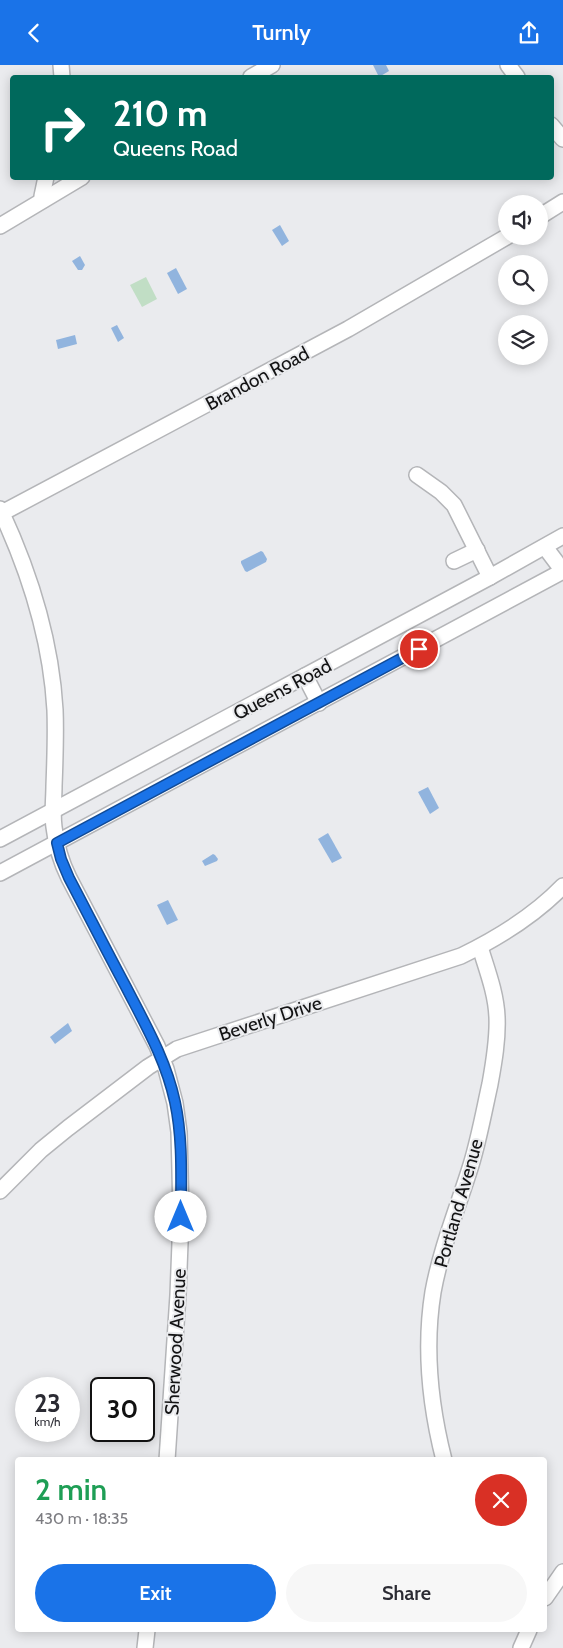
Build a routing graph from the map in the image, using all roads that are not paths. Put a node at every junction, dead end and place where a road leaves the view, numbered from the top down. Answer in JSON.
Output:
{"nodes":[{"id":1,"x":272,"y":65,"type":"edge"},
{"id":2,"x":254,"y":75,"type":"edge"},
{"id":3,"x":554,"y":128,"type":"edge"},
{"id":4,"x":563,"y":139,"type":"edge"},
{"id":5,"x":45,"y":180,"type":"edge"},
{"id":6,"x":77,"y":180,"type":"edge"},
{"id":7,"x":43,"y":200,"type":"junction"},
{"id":8,"x":563,"y":202,"type":"edge"},
{"id":9,"x":548,"y":211,"type":"edge"},
{"id":10,"x":0,"y":226,"type":"edge"},
{"id":11,"x":498,"y":242,"type":"edge"},
{"id":12,"x":417,"y":475,"type":"dead end"},
{"id":13,"x":1,"y":511,"type":"edge"},
{"id":14,"x":563,"y":537,"type":"edge"},
{"id":15,"x":546,"y":547,"type":"junction"},
{"id":16,"x":477,"y":550,"type":"junction"},
{"id":17,"x":454,"y":561,"type":"dead end"},
{"id":18,"x":563,"y":571,"type":"edge"},
{"id":19,"x":490,"y":577,"type":"junction"},
{"id":20,"x":305,"y":677,"type":"junction"},
{"id":21,"x":318,"y":703,"type":"junction"},
{"id":22,"x":53,"y":811,"type":"junction"},
{"id":23,"x":0,"y":839,"type":"edge"},
{"id":24,"x":57,"y":843,"type":"junction"},
{"id":25,"x":0,"y":873,"type":"edge"},
{"id":26,"x":563,"y":886,"type":"edge"},
{"id":27,"x":480,"y":947,"type":"junction"},
{"id":28,"x":162,"y":1058,"type":"junction"},
{"id":29,"x":0,"y":1191,"type":"edge"},
{"id":30,"x":167,"y":1457,"type":"edge"},
{"id":31,"x":443,"y":1457,"type":"edge"},
{"id":32,"x":563,"y":1572,"type":"edge"},
{"id":33,"x":547,"y":1596,"type":"edge"},
{"id":34,"x":147,"y":1632,"type":"edge"},
{"id":35,"x":528,"y":1632,"type":"edge"},
{"id":36,"x":145,"y":1648,"type":"edge"},
{"id":37,"x":521,"y":1648,"type":"edge"}],
"edges":[{"from":1,"to":2,"type":"street"},
{"from":3,"to":4,"type":"street"},
{"from":5,"to":7,"type":"street"},
{"from":6,"to":7,"type":"street"},
{"from":7,"to":10,"type":"street"},
{"from":8,"to":9,"type":"street"},
{"from":11,"to":13,"type":"street","name":"Brandon Road"},
{"from":12,"to":16,"type":"street"},
{"from":13,"to":22,"type":"street","name":"Sherwood Avenue"},
{"from":14,"to":15,"type":"street","name":"Queens Road"},
{"from":15,"to":18,"type":"street"},
{"from":15,"to":19,"type":"street","name":"Queens Road"},
{"from":16,"to":17,"type":"street"},
{"from":16,"to":19,"type":"street"},
{"from":18,"to":21,"type":"street","name":"Queens Road"},
{"from":19,"to":20,"type":"street","name":"Queens Road"},
{"from":20,"to":21,"type":"street"},
{"from":20,"to":22,"type":"street","name":"Queens Road"},
{"from":21,"to":24,"type":"street","name":"Queens Road"},
{"from":22,"to":23,"type":"street","name":"Queens Road"},
{"from":22,"to":24,"type":"street","name":"Sherwood Avenue"},
{"from":24,"to":25,"type":"street","name":"Queens Road"},
{"from":24,"to":28,"type":"street","name":"Sherwood Avenue"},
{"from":26,"to":27,"type":"street","name":"Beverly Drive"},
{"from":27,"to":28,"type":"street","name":"Beverly Drive"},
{"from":27,"to":31,"type":"street","name":"Portland Avenue"},
{"from":28,"to":29,"type":"street","name":"Beverly Drive"},
{"from":28,"to":30,"type":"street","name":"Sherwood Avenue"},
{"from":32,"to":33,"type":"street"},
{"from":34,"to":36,"type":"street"},
{"from":35,"to":37,"type":"street"}]}
